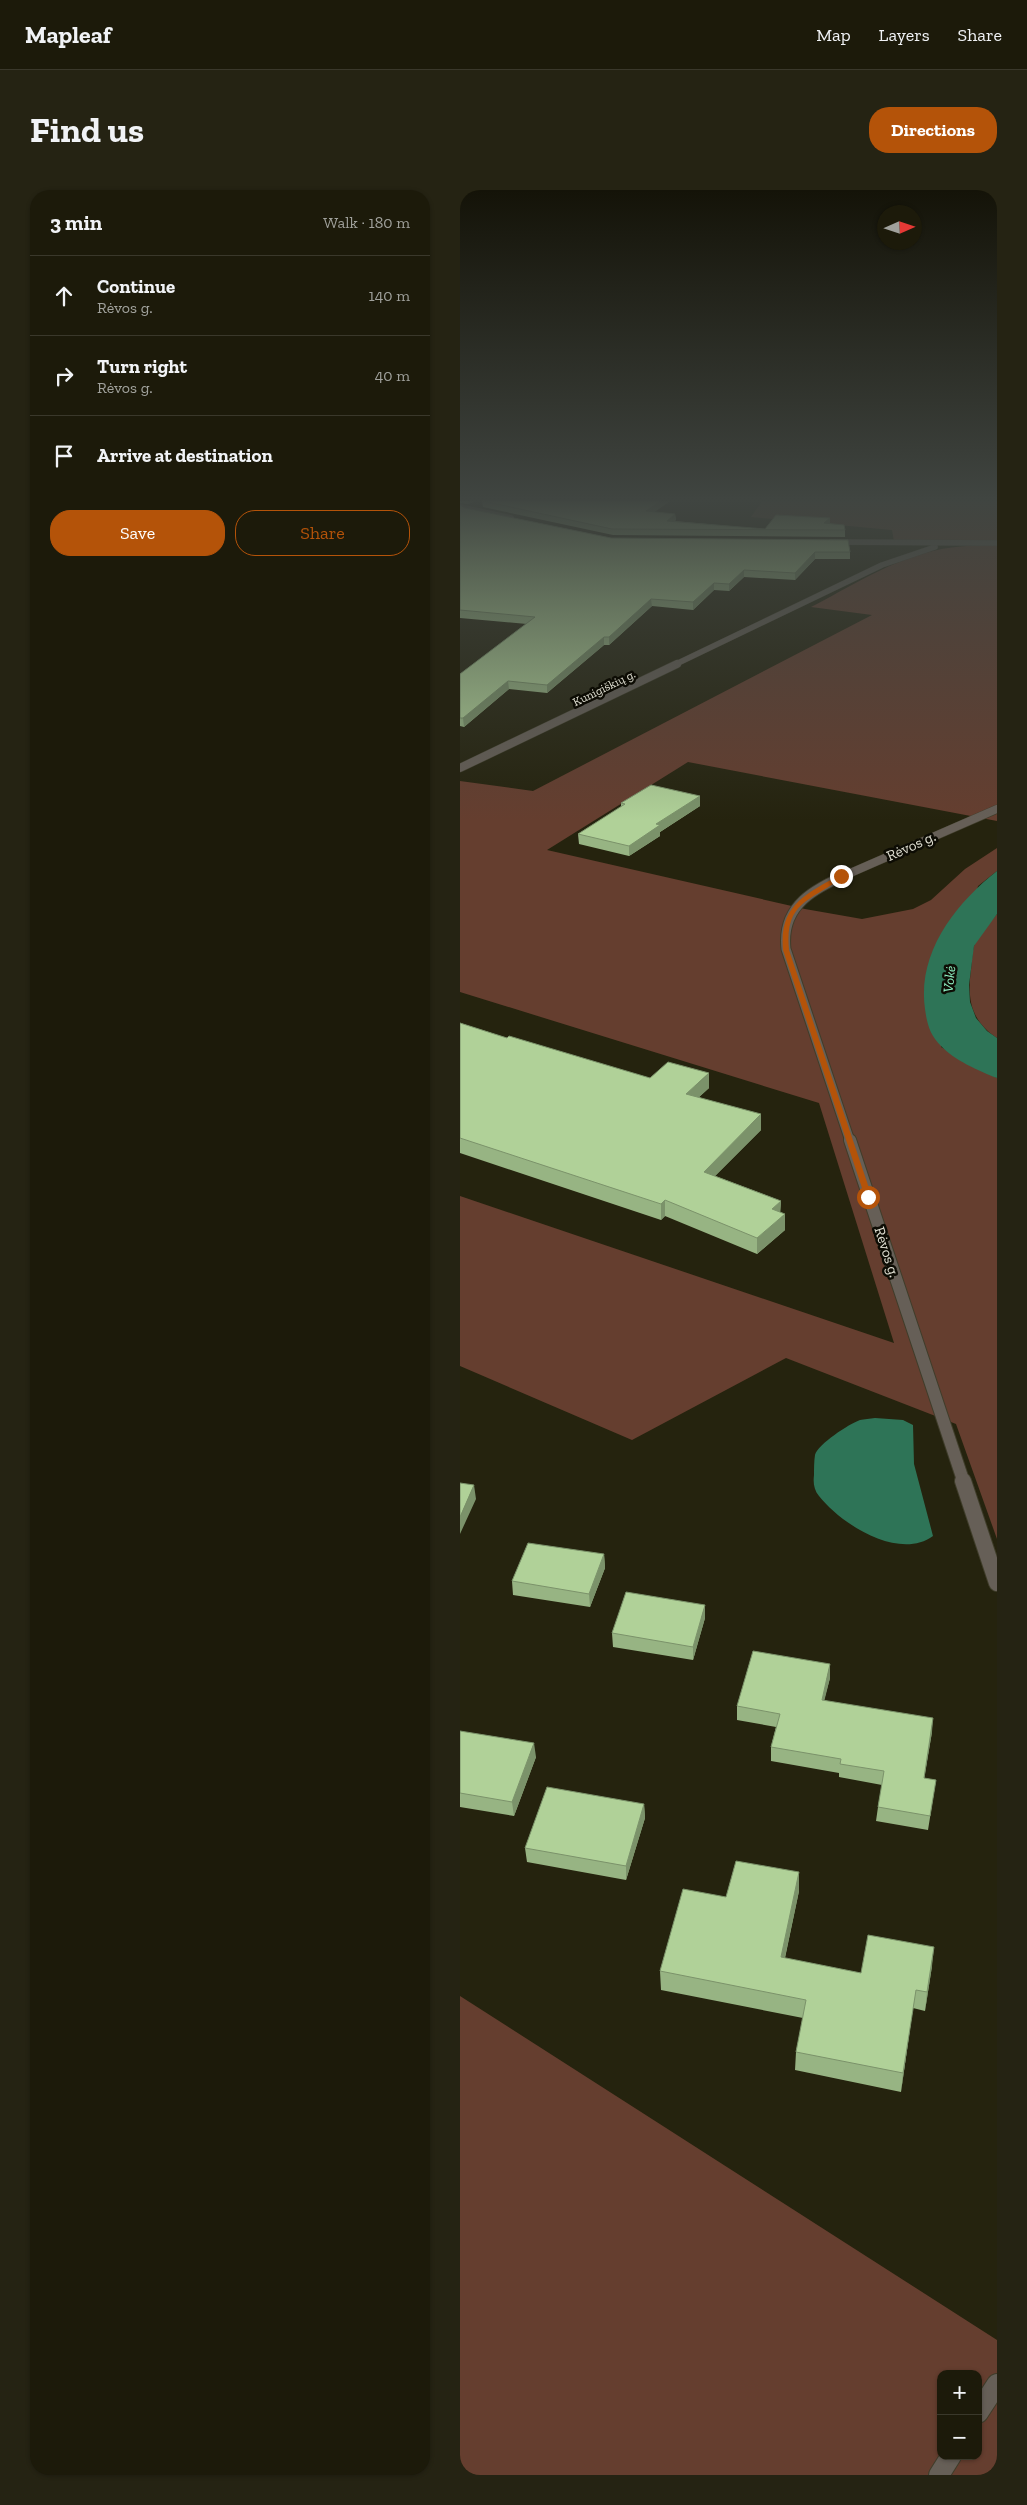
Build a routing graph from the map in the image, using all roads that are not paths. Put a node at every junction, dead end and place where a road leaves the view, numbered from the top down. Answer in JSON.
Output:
{"nodes":[{"id":1,"x":793,"y":608,"type":"edge"},
{"id":2,"x":460,"y":768,"type":"edge"},
{"id":3,"x":997,"y":809,"type":"edge"},
{"id":4,"x":997,"y":1583,"type":"edge"},
{"id":5,"x":997,"y":2384,"type":"edge"},
{"id":6,"x":982,"y":2407,"type":"edge"},
{"id":7,"x":948,"y":2460,"type":"edge"},
{"id":8,"x":939,"y":2475,"type":"edge"}],
"edges":[{"from":1,"to":2,"type":"street","name":"Kunigiškių g."},
{"from":3,"to":4,"type":"street","name":"Rėvos g."},
{"from":5,"to":6,"type":"street"},
{"from":7,"to":8,"type":"street"}]}
